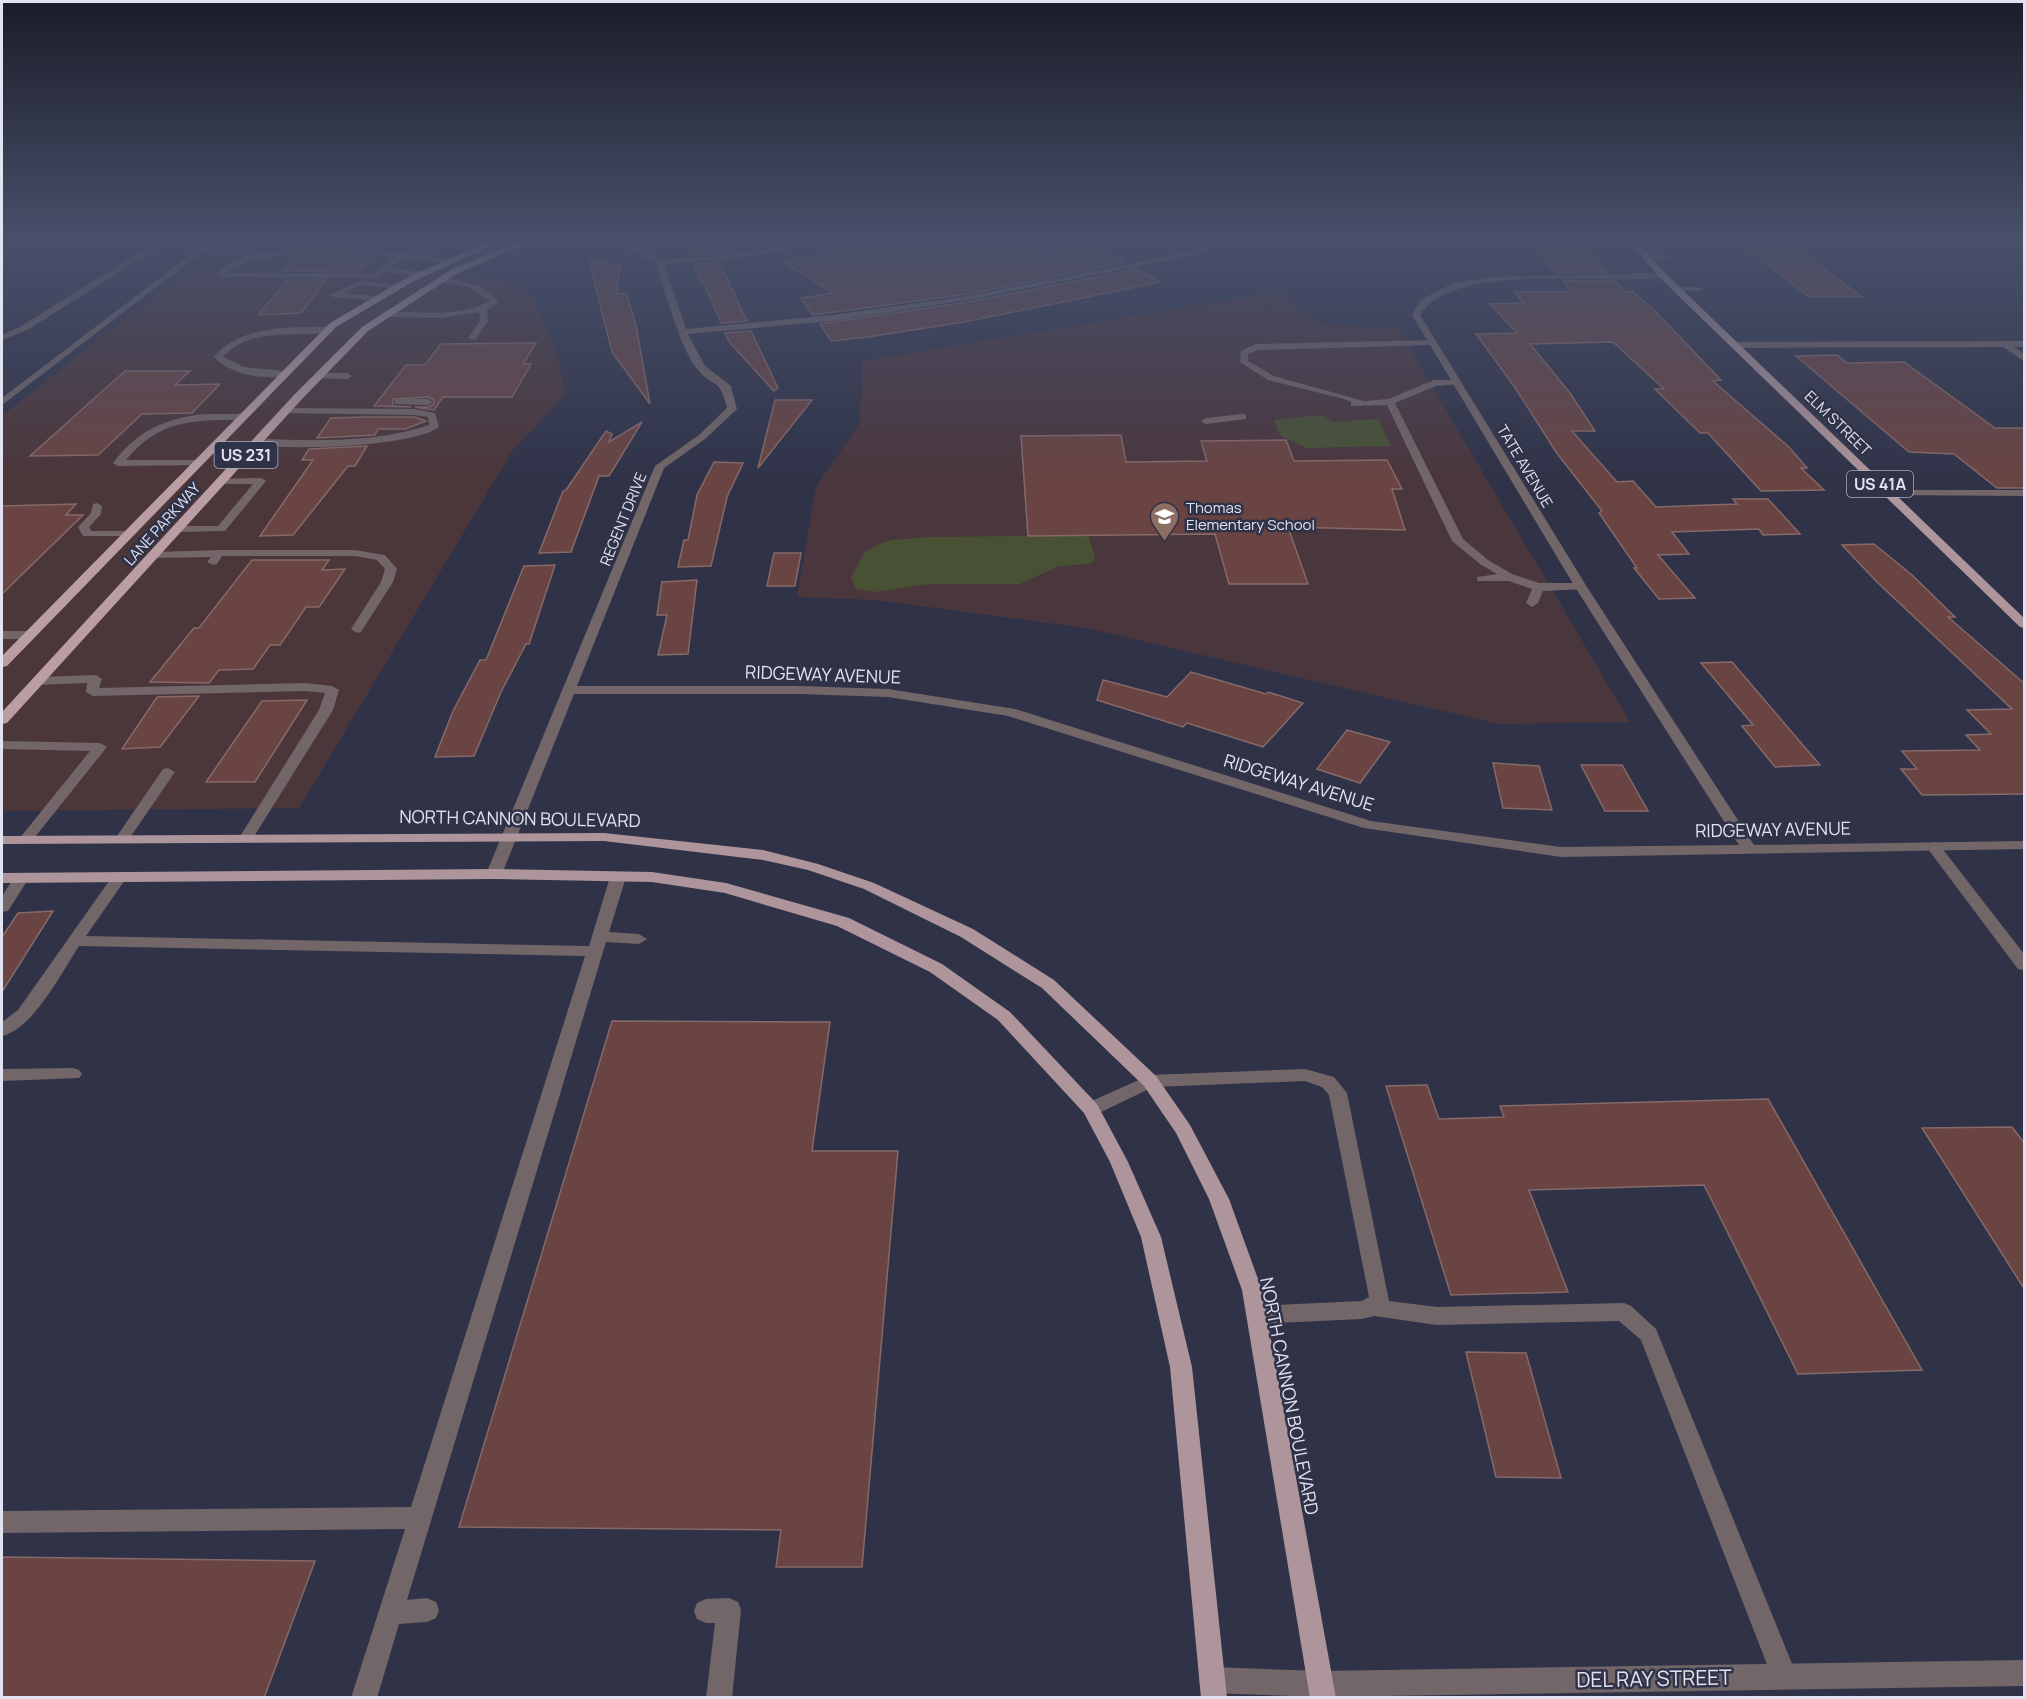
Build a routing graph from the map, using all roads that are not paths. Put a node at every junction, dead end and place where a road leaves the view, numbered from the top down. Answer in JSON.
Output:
{"nodes":[{"id":1,"x":37,"y":320,"type":"edge"},
{"id":2,"x":109,"y":320,"type":"edge"},
{"id":3,"x":342,"y":320,"type":"edge"},
{"id":4,"x":377,"y":320,"type":"edge"},
{"id":5,"x":484,"y":320,"type":"edge"},
{"id":6,"x":679,"y":320,"type":"edge"},
{"id":7,"x":808,"y":320,"type":"edge"},
{"id":8,"x":1419,"y":320,"type":"edge"},
{"id":9,"x":1709,"y":320,"type":"edge"},
{"id":10,"x":328,"y":330,"type":"junction"},
{"id":11,"x":683,"y":332,"type":"junction"},
{"id":12,"x":2,"y":338,"type":"edge"},
{"id":13,"x":472,"y":338,"type":"dead end"},
{"id":14,"x":1432,"y":342,"type":"junction"},
{"id":15,"x":2025,"y":344,"type":"edge"},
{"id":16,"x":1735,"y":345,"type":"junction"},
{"id":17,"x":2006,"y":345,"type":"junction"},
{"id":18,"x":2025,"y":358,"type":"edge"},
{"id":19,"x":285,"y":374,"type":"junction"},
{"id":20,"x":318,"y":376,"type":"junction"},
{"id":21,"x":347,"y":376,"type":"dead end"},
{"id":22,"x":1456,"y":382,"type":"junction"},
{"id":23,"x":371,"y":401,"type":"dead end"},
{"id":24,"x":2,"y":402,"type":"edge"},
{"id":25,"x":428,"y":402,"type":"dead end"},
{"id":26,"x":1390,"y":402,"type":"junction"},
{"id":27,"x":1362,"y":403,"type":"junction"},
{"id":28,"x":1351,"y":405,"type":"dead end"},
{"id":29,"x":285,"y":411,"type":"junction"},
{"id":30,"x":243,"y":417,"type":"junction"},
{"id":31,"x":1243,"y":417,"type":"dead end"},
{"id":32,"x":1206,"y":421,"type":"dead end"},
{"id":33,"x":257,"y":442,"type":"junction"},
{"id":34,"x":198,"y":462,"type":"junction"},
{"id":35,"x":221,"y":481,"type":"junction"},
{"id":36,"x":1889,"y":492,"type":"junction"},
{"id":37,"x":2025,"y":493,"type":"edge"},
{"id":38,"x":97,"y":506,"type":"dead end"},
{"id":39,"x":178,"y":529,"type":"junction"},
{"id":40,"x":128,"y":534,"type":"junction"},
{"id":41,"x":155,"y":555,"type":"junction"},
{"id":42,"x":1510,"y":577,"type":"junction"},
{"id":43,"x":1481,"y":579,"type":"dead end"},
{"id":44,"x":1538,"y":587,"type":"junction"},
{"id":45,"x":1581,"y":587,"type":"junction"},
{"id":46,"x":1532,"y":603,"type":"dead end"},
{"id":47,"x":2025,"y":624,"type":"edge"},
{"id":48,"x":357,"y":629,"type":"dead end"},
{"id":49,"x":30,"y":634,"type":"junction"},
{"id":50,"x":2,"y":635,"type":"edge"},
{"id":51,"x":2,"y":663,"type":"edge"},
{"id":52,"x":38,"y":681,"type":"junction"},
{"id":53,"x":571,"y":690,"type":"junction"},
{"id":54,"x":2,"y":720,"type":"edge"},
{"id":55,"x":2,"y":746,"type":"edge"},
{"id":56,"x":168,"y":772,"type":"dead end"},
{"id":57,"x":510,"y":836,"type":"junction"},
{"id":58,"x":246,"y":838,"type":"junction"},
{"id":59,"x":26,"y":839,"type":"junction"},
{"id":60,"x":122,"y":839,"type":"junction"},
{"id":61,"x":2,"y":840,"type":"edge"},
{"id":62,"x":2025,"y":845,"type":"edge"},
{"id":63,"x":1933,"y":846,"type":"junction"},
{"id":64,"x":1749,"y":849,"type":"junction"},
{"id":65,"x":494,"y":874,"type":"junction"},
{"id":66,"x":118,"y":877,"type":"junction"},
{"id":67,"x":618,"y":877,"type":"junction"},
{"id":68,"x":2,"y":878,"type":"edge"},
{"id":69,"x":21,"y":878,"type":"junction"},
{"id":70,"x":2,"y":907,"type":"edge"},
{"id":71,"x":639,"y":939,"type":"dead end"},
{"id":72,"x":75,"y":940,"type":"junction"},
{"id":73,"x":597,"y":944,"type":"junction"},
{"id":74,"x":2025,"y":965,"type":"edge"},
{"id":75,"x":2,"y":1030,"type":"edge"},
{"id":76,"x":73,"y":1074,"type":"dead end"},
{"id":77,"x":2,"y":1075,"type":"edge"},
{"id":78,"x":1150,"y":1081,"type":"junction"},
{"id":79,"x":1090,"y":1109,"type":"junction"},
{"id":80,"x":1374,"y":1307,"type":"junction"},
{"id":81,"x":1257,"y":1315,"type":"junction"},
{"id":82,"x":419,"y":1518,"type":"junction"},
{"id":83,"x":2,"y":1522,"type":"edge"},
{"id":84,"x":427,"y":1610,"type":"dead end"},
{"id":85,"x":706,"y":1611,"type":"dead end"},
{"id":86,"x":391,"y":1613,"type":"junction"},
{"id":87,"x":2025,"y":1673,"type":"edge"},
{"id":88,"x":1784,"y":1676,"type":"junction"},
{"id":89,"x":1213,"y":1689,"type":"edge"},
{"id":90,"x":1322,"y":1691,"type":"edge"},
{"id":91,"x":364,"y":1698,"type":"edge"},
{"id":92,"x":719,"y":1698,"type":"edge"}],
"edges":[{"from":1,"to":12,"type":"street"},
{"from":2,"to":24,"type":"street"},
{"from":3,"to":10,"type":"highway","name":"LANE PARKWAY","number":"US 231"},
{"from":4,"to":20,"type":"highway","name":"LANE PARKWAY","number":"US 231"},
{"from":5,"to":13,"type":"street"},
{"from":6,"to":11,"type":"street","name":"REGENT DRIVE"},
{"from":7,"to":11,"type":"street"},
{"from":8,"to":14,"type":"street","name":"TATE AVENUE"},
{"from":9,"to":16,"type":"main road","name":"ELM STREET","number":"US 41A"},
{"from":10,"to":19,"type":"highway","name":"LANE PARKWAY","number":"US 231"},
{"from":10,"to":19,"type":"street"},
{"from":11,"to":53,"type":"street","name":"REGENT DRIVE"},
{"from":14,"to":22,"type":"street","name":"TATE AVENUE"},
{"from":14,"to":27,"type":"street"},
{"from":15,"to":17,"type":"street"},
{"from":16,"to":17,"type":"street"},
{"from":16,"to":36,"type":"main road","name":"ELM STREET","number":"US 41A"},
{"from":17,"to":18,"type":"street"},
{"from":19,"to":30,"type":"highway","name":"LANE PARKWAY","number":"US 231"},
{"from":20,"to":21,"type":"street"},
{"from":20,"to":29,"type":"highway","name":"LANE PARKWAY","number":"US 231"},
{"from":22,"to":26,"type":"street"},
{"from":22,"to":45,"type":"street","name":"TATE AVENUE"},
{"from":23,"to":25,"type":"street"},
{"from":26,"to":27,"type":"street"},
{"from":26,"to":42,"type":"street"},
{"from":27,"to":28,"type":"street"},
{"from":29,"to":33,"type":"highway","name":"LANE PARKWAY","number":"US 231"},
{"from":29,"to":33,"type":"street"},
{"from":30,"to":34,"type":"highway","name":"LANE PARKWAY","number":"US 231"},
{"from":30,"to":34,"type":"street"},
{"from":31,"to":32,"type":"street"},
{"from":33,"to":35,"type":"highway","name":"LANE PARKWAY","number":"US 231"},
{"from":34,"to":40,"type":"highway","name":"LANE PARKWAY","number":"US 231"},
{"from":35,"to":39,"type":"highway","name":"LANE PARKWAY","number":"US 231"},
{"from":35,"to":39,"type":"street"},
{"from":36,"to":37,"type":"street"},
{"from":36,"to":47,"type":"main road","name":"ELM STREET","number":"US 41A"},
{"from":38,"to":40,"type":"street"},
{"from":39,"to":41,"type":"highway","name":"LANE PARKWAY","number":"US 231"},
{"from":40,"to":49,"type":"highway","name":"LANE PARKWAY","number":"US 231"},
{"from":41,"to":48,"type":"street"},
{"from":41,"to":52,"type":"highway","name":"LANE PARKWAY","number":"US 231"},
{"from":42,"to":43,"type":"street"},
{"from":42,"to":44,"type":"street"},
{"from":44,"to":45,"type":"street"},
{"from":44,"to":46,"type":"street"},
{"from":45,"to":64,"type":"street","name":"TATE AVENUE"},
{"from":49,"to":50,"type":"street"},
{"from":49,"to":51,"type":"highway","name":"LANE PARKWAY","number":"US 231"},
{"from":52,"to":54,"type":"highway","name":"LANE PARKWAY","number":"US 231"},
{"from":52,"to":58,"type":"street"},
{"from":53,"to":57,"type":"street","name":"REGENT DRIVE"},
{"from":53,"to":64,"type":"street","name":"RIDGEWAY AVENUE"},
{"from":55,"to":59,"type":"street"},
{"from":56,"to":60,"type":"street"},
{"from":57,"to":58,"type":"main road","name":"NORTH CANNON BOULEVARD"},
{"from":57,"to":65,"type":"street","name":"REGENT DRIVE"},
{"from":57,"to":78,"type":"main road","name":"NORTH CANNON BOULEVARD"},
{"from":58,"to":60,"type":"main road","name":"NORTH CANNON BOULEVARD"},
{"from":59,"to":60,"type":"main road","name":"NORTH CANNON BOULEVARD"},
{"from":59,"to":61,"type":"main road","name":"NORTH CANNON BOULEVARD"},
{"from":62,"to":63,"type":"street","name":"RIDGEWAY AVENUE"},
{"from":63,"to":64,"type":"street","name":"RIDGEWAY AVENUE"},
{"from":63,"to":74,"type":"street"},
{"from":65,"to":66,"type":"main road"},
{"from":65,"to":67,"type":"main road"},
{"from":66,"to":69,"type":"main road"},
{"from":66,"to":72,"type":"street"},
{"from":67,"to":73,"type":"street"},
{"from":67,"to":79,"type":"main road"},
{"from":68,"to":69,"type":"main road"},
{"from":69,"to":70,"type":"street"},
{"from":71,"to":73,"type":"street"},
{"from":72,"to":73,"type":"street"},
{"from":72,"to":75,"type":"street"},
{"from":73,"to":82,"type":"street"},
{"from":76,"to":77,"type":"street"},
{"from":78,"to":79,"type":"street"},
{"from":78,"to":80,"type":"street"},
{"from":78,"to":81,"type":"main road","name":"NORTH CANNON BOULEVARD"},
{"from":79,"to":89,"type":"main road"},
{"from":80,"to":81,"type":"street"},
{"from":80,"to":88,"type":"street"},
{"from":81,"to":90,"type":"main road","name":"NORTH CANNON BOULEVARD"},
{"from":82,"to":83,"type":"street"},
{"from":82,"to":86,"type":"street"},
{"from":84,"to":86,"type":"street"},
{"from":85,"to":92,"type":"street"},
{"from":86,"to":91,"type":"street"},
{"from":87,"to":88,"type":"street","name":"DEL RAY STREET"},
{"from":88,"to":90,"type":"street","name":"DEL RAY STREET"},
{"from":89,"to":90,"type":"street","name":"DEL RAY STREET"}]}
